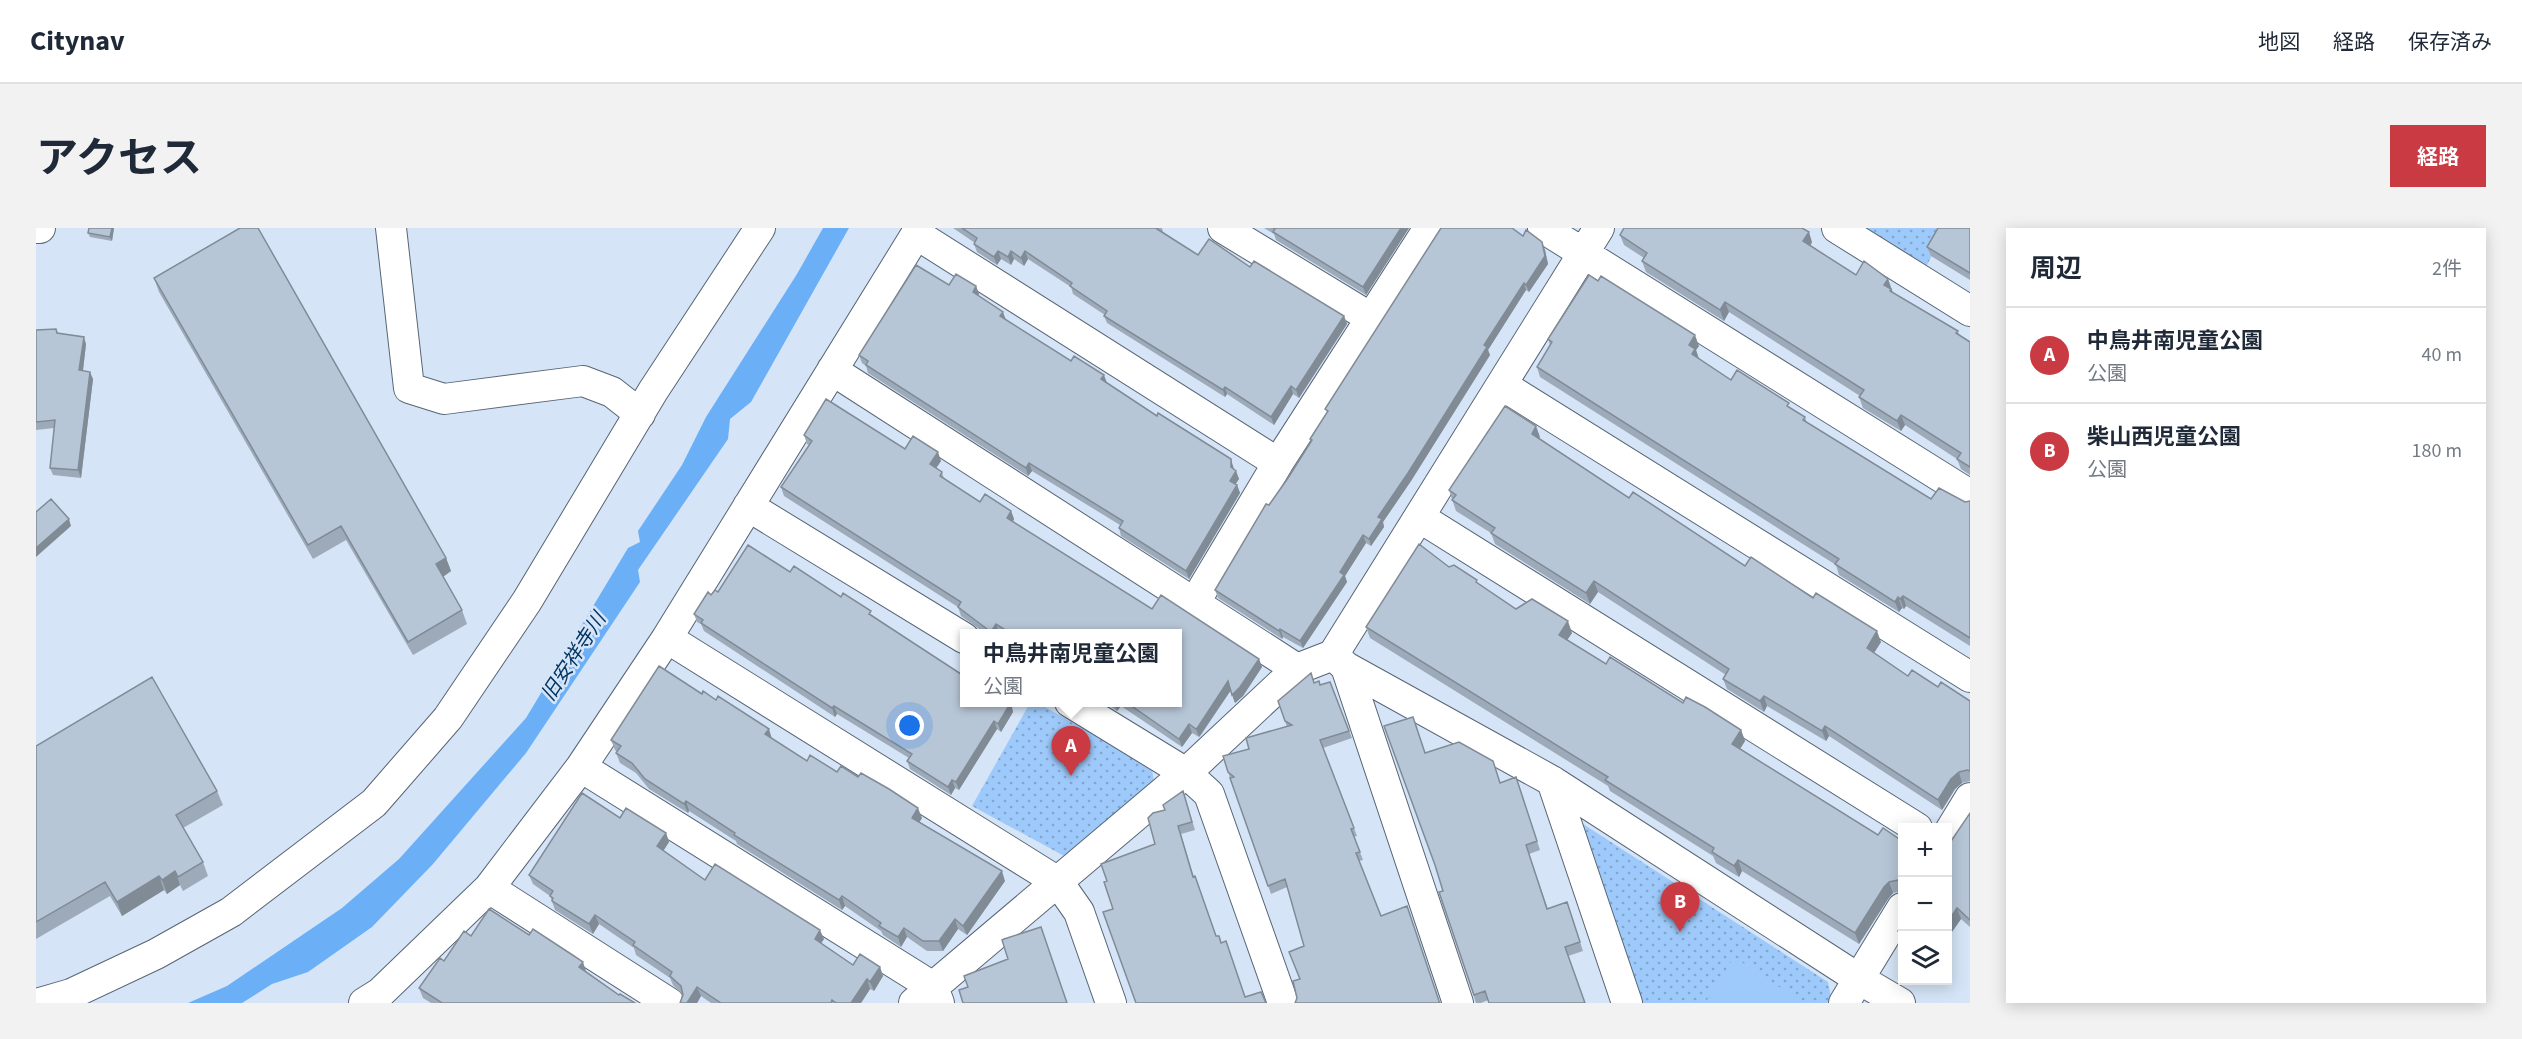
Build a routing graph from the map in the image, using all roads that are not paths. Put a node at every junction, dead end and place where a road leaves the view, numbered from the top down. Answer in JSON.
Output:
{"nodes":[{"id":1,"x":392,"y":228,"type":"edge"},
{"id":2,"x":759,"y":228,"type":"edge"},
{"id":3,"x":1223,"y":228,"type":"edge"},
{"id":4,"x":1429,"y":228,"type":"edge"},
{"id":5,"x":1543,"y":228,"type":"edge"},
{"id":6,"x":1599,"y":228,"type":"edge"},
{"id":7,"x":1838,"y":228,"type":"edge"},
{"id":8,"x":918,"y":231,"type":"edge"},
{"id":9,"x":1583,"y":254,"type":"junction"},
{"id":10,"x":1970,"y":311,"type":"edge"},
{"id":11,"x":1371,"y":318,"type":"junction"},
{"id":12,"x":832,"y":370,"type":"junction"},
{"id":13,"x":1502,"y":385,"type":"junction"},
{"id":14,"x":640,"y":414,"type":"junction"},
{"id":15,"x":1278,"y":464,"type":"junction"},
{"id":16,"x":1970,"y":495,"type":"edge"},
{"id":17,"x":748,"y":506,"type":"junction"},
{"id":18,"x":1419,"y":517,"type":"junction"},
{"id":19,"x":1195,"y":602,"type":"junction"},
{"id":20,"x":960,"y":636,"type":"edge"},
{"id":21,"x":667,"y":638,"type":"junction"},
{"id":22,"x":1339,"y":661,"type":"junction"},
{"id":23,"x":1297,"y":669,"type":"junction"},
{"id":24,"x":1970,"y":677,"type":"edge"},
{"id":25,"x":1078,"y":707,"type":"edge"},
{"id":26,"x":581,"y":767,"type":"junction"},
{"id":27,"x":1186,"y":773,"type":"junction"},
{"id":28,"x":1552,"y":782,"type":"junction"},
{"id":29,"x":1970,"y":798,"type":"edge"},
{"id":30,"x":1909,"y":823,"type":"edge"},
{"id":31,"x":1952,"y":826,"type":"edge"},
{"id":32,"x":1058,"y":882,"type":"junction"},
{"id":33,"x":489,"y":888,"type":"junction"},
{"id":34,"x":1898,"y":915,"type":"edge"},
{"id":35,"x":1851,"y":991,"type":"edge"},
{"id":36,"x":929,"y":998,"type":"edge"},
{"id":37,"x":376,"y":1000,"type":"edge"},
{"id":38,"x":40,"y":1003,"type":"edge"},
{"id":39,"x":669,"y":1003,"type":"edge"},
{"id":40,"x":1111,"y":1003,"type":"edge"},
{"id":41,"x":1283,"y":1003,"type":"edge"},
{"id":42,"x":1458,"y":1003,"type":"edge"},
{"id":43,"x":1627,"y":1003,"type":"edge"},
{"id":44,"x":1900,"y":1003,"type":"edge"}],
"edges":[{"from":1,"to":14,"type":"street"},
{"from":2,"to":14,"type":"street"},
{"from":3,"to":11,"type":"street"},
{"from":4,"to":11,"type":"street"},
{"from":5,"to":9,"type":"street"},
{"from":6,"to":9,"type":"street"},
{"from":7,"to":10,"type":"street"},
{"from":8,"to":12,"type":"street"},
{"from":8,"to":15,"type":"street"},
{"from":9,"to":13,"type":"street"},
{"from":9,"to":16,"type":"street"},
{"from":11,"to":15,"type":"street"},
{"from":12,"to":17,"type":"street"},
{"from":12,"to":19,"type":"street"},
{"from":13,"to":18,"type":"street"},
{"from":13,"to":24,"type":"street"},
{"from":14,"to":38,"type":"street"},
{"from":15,"to":19,"type":"street"},
{"from":17,"to":20,"type":"street"},
{"from":17,"to":21,"type":"street"},
{"from":18,"to":22,"type":"street"},
{"from":18,"to":30,"type":"street"},
{"from":19,"to":23,"type":"street"},
{"from":21,"to":26,"type":"street"},
{"from":21,"to":32,"type":"street"},
{"from":22,"to":23,"type":"street"},
{"from":22,"to":28,"type":"street"},
{"from":22,"to":42,"type":"street"},
{"from":23,"to":27,"type":"street"},
{"from":25,"to":27,"type":"street"},
{"from":26,"to":33,"type":"street"},
{"from":26,"to":36,"type":"street"},
{"from":27,"to":32,"type":"street"},
{"from":27,"to":41,"type":"street"},
{"from":28,"to":35,"type":"street"},
{"from":28,"to":43,"type":"street"},
{"from":29,"to":31,"type":"street"},
{"from":32,"to":36,"type":"street"},
{"from":32,"to":40,"type":"street"},
{"from":33,"to":37,"type":"street"},
{"from":33,"to":39,"type":"street"},
{"from":34,"to":35,"type":"street"},
{"from":35,"to":44,"type":"street"}]}
